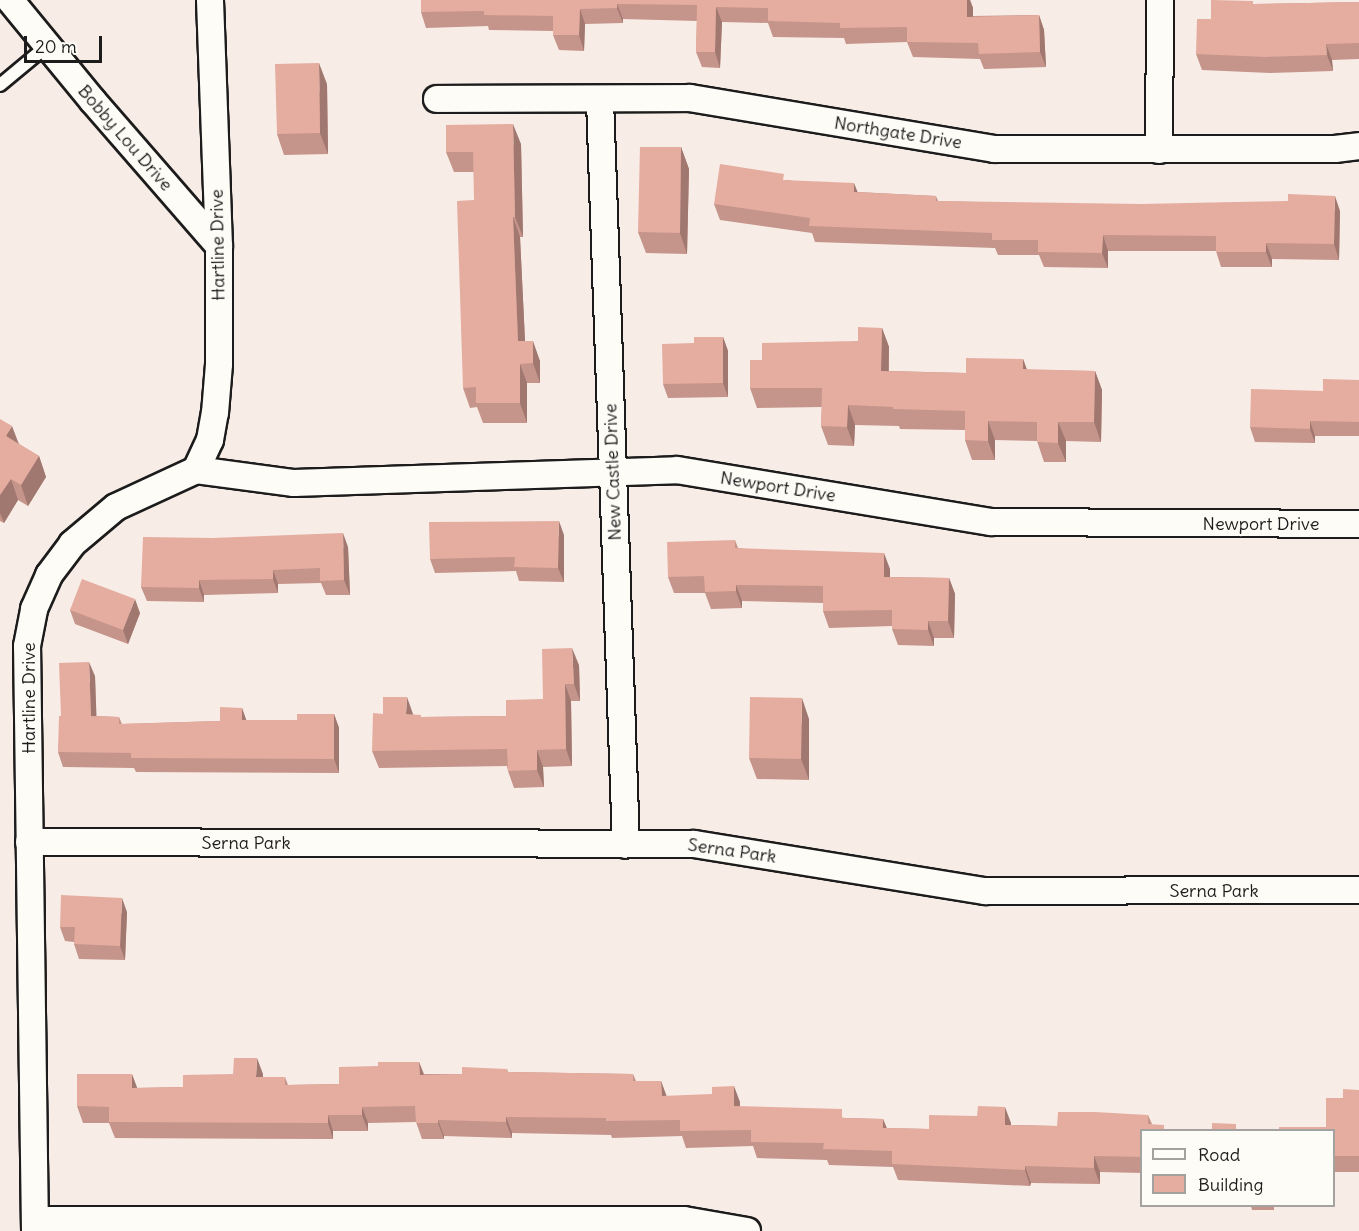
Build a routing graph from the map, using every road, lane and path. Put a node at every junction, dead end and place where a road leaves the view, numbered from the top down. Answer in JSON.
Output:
{"nodes":[{"id":1,"x":10,"y":0,"type":"edge"},
{"id":2,"x":210,"y":0,"type":"edge"},
{"id":3,"x":1160,"y":0,"type":"edge"},
{"id":4,"x":48,"y":45,"type":"junction"},
{"id":5,"x":0,"y":85,"type":"edge"},
{"id":6,"x":437,"y":99,"type":"dead end"},
{"id":7,"x":600,"y":100,"type":"junction"},
{"id":8,"x":1359,"y":146,"type":"edge"},
{"id":9,"x":1159,"y":150,"type":"junction"},
{"id":10,"x":219,"y":246,"type":"junction"},
{"id":11,"x":196,"y":470,"type":"junction"},
{"id":12,"x":613,"y":471,"type":"junction"},
{"id":13,"x":1359,"y":524,"type":"edge"},
{"id":14,"x":30,"y":842,"type":"junction"},
{"id":15,"x":626,"y":845,"type":"junction"},
{"id":16,"x":1359,"y":890,"type":"edge"},
{"id":17,"x":35,"y":1226,"type":"edge"},
{"id":18,"x":747,"y":1231,"type":"edge"}],
"edges":[{"from":1,"to":4,"type":"street","name":"Bobby Lou Drive"},
{"from":2,"to":10,"type":"street","name":"Hartline Drive"},
{"from":3,"to":9,"type":"street"},
{"from":4,"to":5,"type":"lane"},
{"from":4,"to":10,"type":"street","name":"Bobby Lou Drive"},
{"from":6,"to":7,"type":"street","name":"Northgate Drive"},
{"from":7,"to":9,"type":"street","name":"Northgate Drive"},
{"from":7,"to":12,"type":"street","name":"New Castle Drive"},
{"from":8,"to":9,"type":"street","name":"Northgate Drive"},
{"from":10,"to":11,"type":"street","name":"Hartline Drive"},
{"from":11,"to":12,"type":"street","name":"Newport Drive"},
{"from":11,"to":14,"type":"street","name":"Hartline Drive"},
{"from":12,"to":13,"type":"street","name":"Newport Drive"},
{"from":12,"to":15,"type":"street","name":"New Castle Drive"},
{"from":14,"to":15,"type":"street","name":"Serna Park"},
{"from":14,"to":17,"type":"street","name":"Hartline Drive"},
{"from":15,"to":16,"type":"street","name":"Serna Park"},
{"from":17,"to":18,"type":"street"}]}
